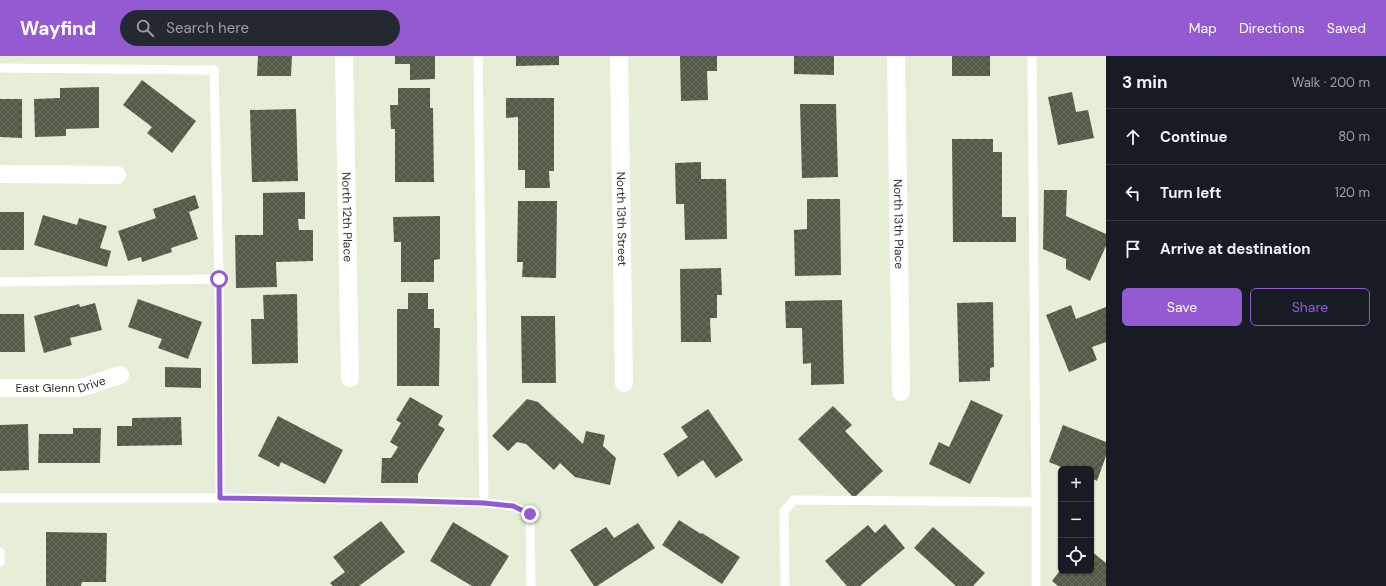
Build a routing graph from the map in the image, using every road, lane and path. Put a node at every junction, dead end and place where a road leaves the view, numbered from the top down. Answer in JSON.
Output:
{"nodes":[{"id":1,"x":344,"y":56,"type":"edge"},
{"id":2,"x":478,"y":56,"type":"edge"},
{"id":3,"x":619,"y":56,"type":"edge"},
{"id":4,"x":896,"y":56,"type":"edge"},
{"id":5,"x":1032,"y":56,"type":"edge"},
{"id":6,"x":0,"y":68,"type":"edge"},
{"id":7,"x":0,"y":174,"type":"edge"},
{"id":8,"x":117,"y":175,"type":"dead end"},
{"id":9,"x":219,"y":279,"type":"junction"},
{"id":10,"x":0,"y":282,"type":"edge"},
{"id":11,"x":120,"y":375,"type":"dead end"},
{"id":12,"x":350,"y":378,"type":"dead end"},
{"id":13,"x":624,"y":383,"type":"dead end"},
{"id":14,"x":0,"y":388,"type":"edge"},
{"id":15,"x":900,"y":392,"type":"dead end"},
{"id":16,"x":0,"y":498,"type":"edge"},
{"id":17,"x":220,"y":498,"type":"junction"},
{"id":18,"x":1036,"y":502,"type":"junction"},
{"id":19,"x":484,"y":503,"type":"junction"},
{"id":20,"x":0,"y":552,"type":"edge"},
{"id":21,"x":0,"y":562,"type":"edge"},
{"id":22,"x":531,"y":586,"type":"edge"},
{"id":23,"x":785,"y":586,"type":"edge"},
{"id":24,"x":1036,"y":586,"type":"edge"}],
"edges":[{"from":1,"to":12,"type":"street","name":"North 12th Place"},
{"from":2,"to":19,"type":"lane"},
{"from":3,"to":13,"type":"street","name":"North 13th Street"},
{"from":4,"to":15,"type":"street","name":"North 13th Place"},
{"from":5,"to":18,"type":"lane"},
{"from":6,"to":9,"type":"lane"},
{"from":7,"to":8,"type":"street"},
{"from":9,"to":10,"type":"lane"},
{"from":9,"to":17,"type":"lane"},
{"from":11,"to":14,"type":"street","name":"East Glenn Drive"},
{"from":16,"to":17,"type":"lane"},
{"from":17,"to":19,"type":"lane"},
{"from":18,"to":23,"type":"lane"},
{"from":18,"to":24,"type":"lane"},
{"from":19,"to":22,"type":"lane"},
{"from":20,"to":21,"type":"lane"}]}
